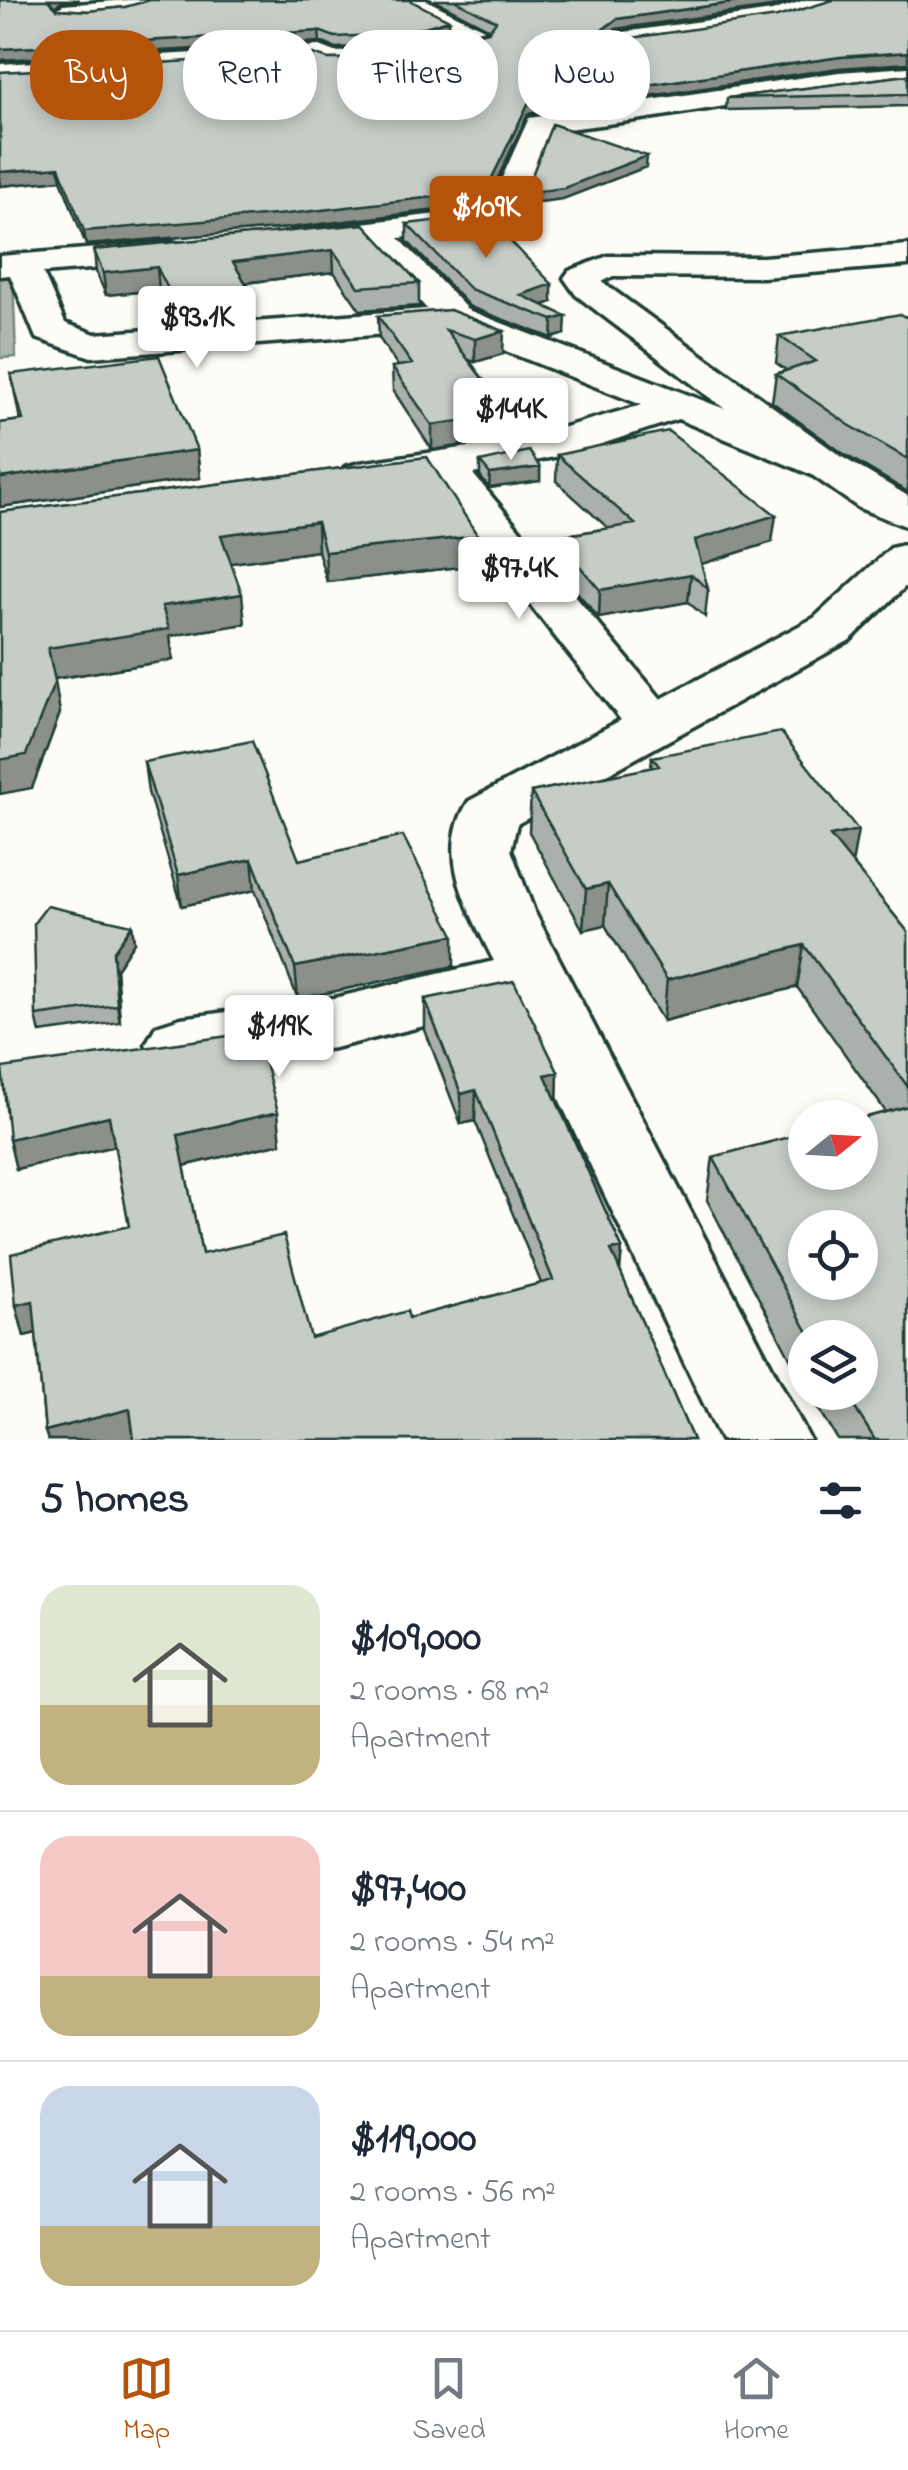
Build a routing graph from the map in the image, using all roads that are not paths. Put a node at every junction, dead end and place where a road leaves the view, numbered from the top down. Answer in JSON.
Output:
{"nodes":[{"id":1,"x":153,"y":0,"type":"edge"},
{"id":2,"x":408,"y":0,"type":"edge"},
{"id":3,"x":828,"y":0,"type":"edge"},
{"id":4,"x":63,"y":12,"type":"edge"},
{"id":5,"x":650,"y":35,"type":"edge"},
{"id":6,"x":0,"y":72,"type":"edge"},
{"id":7,"x":908,"y":75,"type":"edge"},
{"id":8,"x":375,"y":232,"type":"junction"},
{"id":9,"x":269,"y":244,"type":"edge"},
{"id":10,"x":193,"y":250,"type":"edge"},
{"id":11,"x":908,"y":254,"type":"edge"},
{"id":12,"x":11,"y":266,"type":"edge"},
{"id":13,"x":455,"y":318,"type":"junction"},
{"id":14,"x":679,"y":405,"type":"junction"},
{"id":15,"x":827,"y":466,"type":"junction"},
{"id":16,"x":444,"y":467,"type":"junction"},
{"id":17,"x":315,"y":481,"type":"edge"},
{"id":18,"x":908,"y":514,"type":"edge"},
{"id":19,"x":908,"y":558,"type":"edge"},
{"id":20,"x":655,"y":727,"type":"junction"},
{"id":21,"x":535,"y":976,"type":"junction"},
{"id":22,"x":117,"y":1053,"type":"edge"},
{"id":23,"x":766,"y":1440,"type":"edge"}],
"edges":[{"from":1,"to":4,"type":"street"},
{"from":2,"to":6,"type":"street"},
{"from":3,"to":5,"type":"street"},
{"from":7,"to":8,"type":"street"},
{"from":8,"to":9,"type":"street"},
{"from":8,"to":13,"type":"street"},
{"from":10,"to":12,"type":"street"},
{"from":11,"to":15,"type":"street"},
{"from":12,"to":13,"type":"street"},
{"from":13,"to":14,"type":"street"},
{"from":14,"to":15,"type":"street"},
{"from":14,"to":16,"type":"street"},
{"from":15,"to":18,"type":"street"},
{"from":16,"to":17,"type":"street"},
{"from":16,"to":20,"type":"street"},
{"from":19,"to":20,"type":"street"},
{"from":20,"to":21,"type":"street"},
{"from":21,"to":22,"type":"street"},
{"from":21,"to":23,"type":"street"}]}
